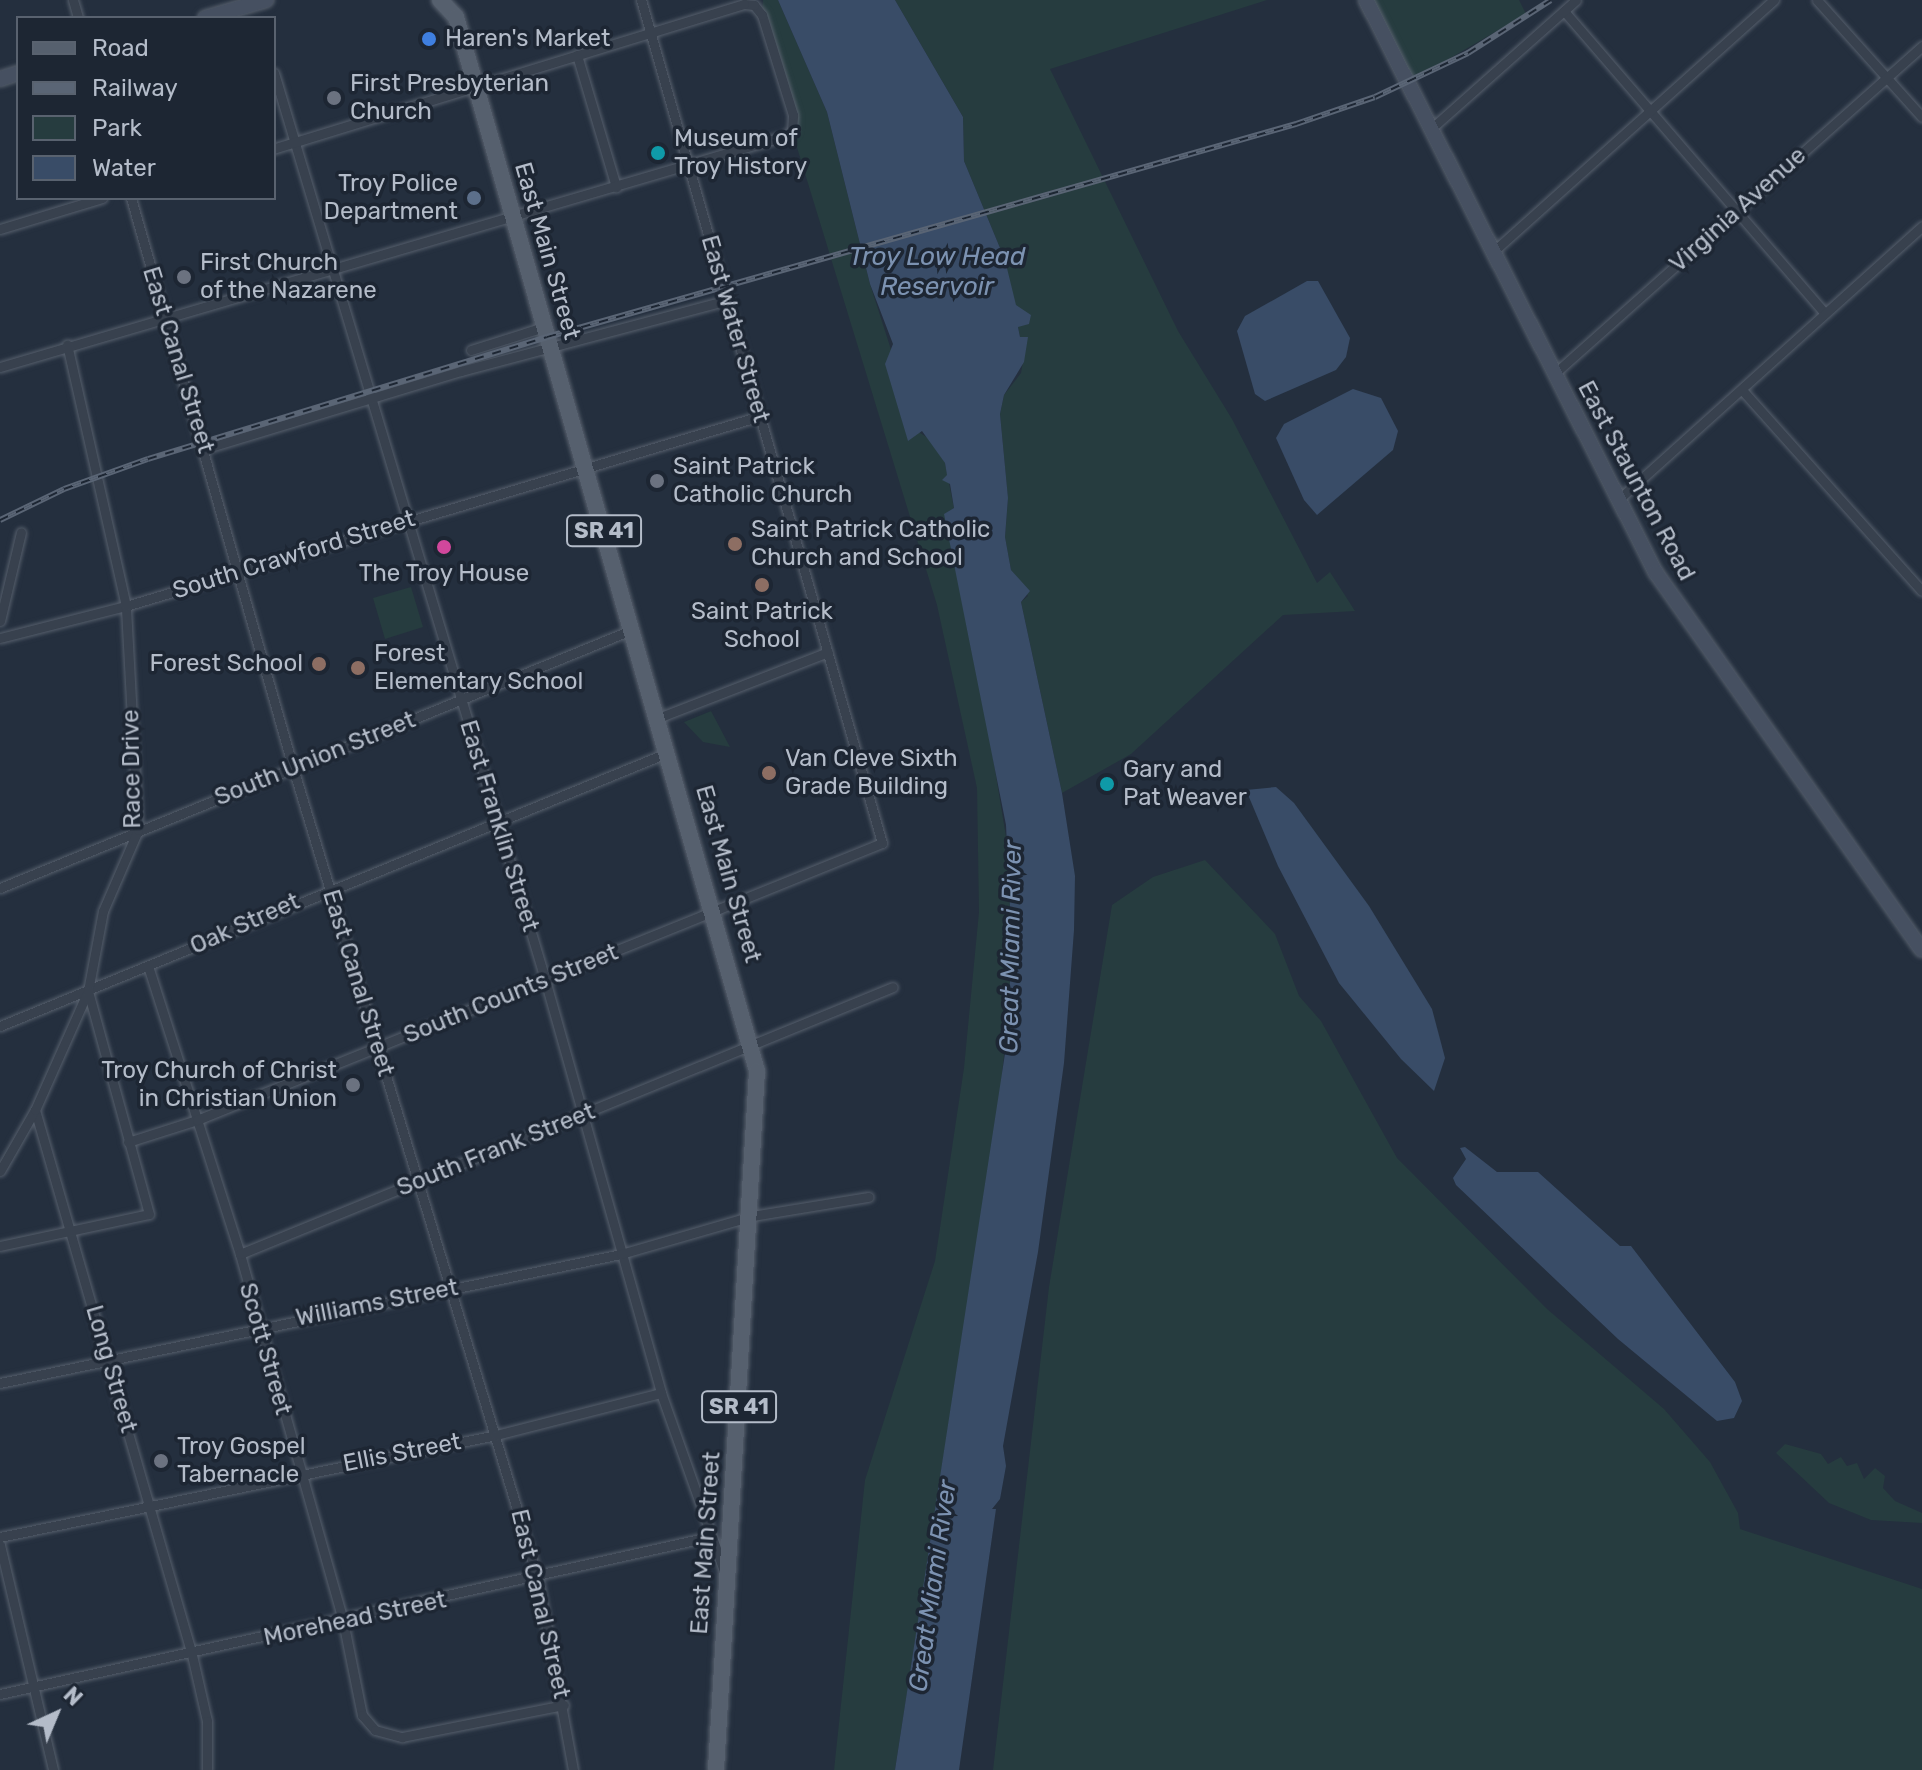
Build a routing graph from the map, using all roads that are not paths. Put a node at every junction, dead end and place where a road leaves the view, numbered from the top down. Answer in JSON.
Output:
{"nodes":[{"id":1,"x":440,"y":0,"type":"edge"},
{"id":2,"x":460,"y":0,"type":"edge"},
{"id":3,"x":641,"y":0,"type":"edge"},
{"id":4,"x":1366,"y":0,"type":"edge"},
{"id":5,"x":1576,"y":0,"type":"edge"},
{"id":6,"x":1774,"y":0,"type":"edge"},
{"id":7,"x":1817,"y":0,"type":"edge"},
{"id":8,"x":257,"y":6,"type":"edge"},
{"id":9,"x":1564,"y":11,"type":"junction"},
{"id":10,"x":214,"y":16,"type":"edge"},
{"id":11,"x":456,"y":17,"type":"junction"},
{"id":12,"x":651,"y":34,"type":"junction"},
{"id":13,"x":1922,"y":46,"type":"edge"},
{"id":14,"x":577,"y":55,"type":"junction"},
{"id":15,"x":1886,"y":78,"type":"junction"},
{"id":16,"x":276,"y":79,"type":"edge"},
{"id":17,"x":474,"y":84,"type":"junction"},
{"id":18,"x":1652,"y":111,"type":"junction"},
{"id":19,"x":1922,"y":117,"type":"edge"},
{"id":20,"x":1433,"y":127,"type":"junction"},
{"id":21,"x":296,"y":142,"type":"junction"},
{"id":22,"x":276,"y":148,"type":"edge"},
{"id":23,"x":687,"y":165,"type":"junction"},
{"id":24,"x":616,"y":187,"type":"junction"},
{"id":25,"x":95,"y":200,"type":"edge"},
{"id":26,"x":132,"y":200,"type":"edge"},
{"id":27,"x":1737,"y":212,"type":"junction"},
{"id":28,"x":513,"y":217,"type":"junction"},
{"id":29,"x":1922,"y":226,"type":"edge"},
{"id":30,"x":0,"y":229,"type":"edge"},
{"id":31,"x":1495,"y":250,"type":"junction"},
{"id":32,"x":333,"y":266,"type":"junction"},
{"id":33,"x":728,"y":300,"type":"junction"},
{"id":34,"x":1825,"y":313,"type":"junction"},
{"id":35,"x":163,"y":316,"type":"junction"},
{"id":36,"x":544,"y":327,"type":"junction"},
{"id":37,"x":67,"y":345,"type":"junction"},
{"id":38,"x":550,"y":347,"type":"junction"},
{"id":39,"x":471,"y":350,"type":"dead end"},
{"id":40,"x":0,"y":367,"type":"edge"},
{"id":41,"x":1554,"y":374,"type":"junction"},
{"id":42,"x":1743,"y":391,"type":"junction"},
{"id":43,"x":371,"y":398,"type":"junction"},
{"id":44,"x":760,"y":416,"type":"junction"},
{"id":45,"x":204,"y":449,"type":"junction"},
{"id":46,"x":586,"y":467,"type":"junction"},
{"id":47,"x":1618,"y":500,"type":"junction"},
{"id":48,"x":410,"y":520,"type":"junction"},
{"id":49,"x":21,"y":532,"type":"dead end"},
{"id":50,"x":239,"y":573,"type":"junction"},
{"id":51,"x":1922,"y":591,"type":"edge"},
{"id":52,"x":126,"y":606,"type":"junction"},
{"id":53,"x":0,"y":621,"type":"edge"},
{"id":54,"x":631,"y":630,"type":"junction"},
{"id":55,"x":0,"y":638,"type":"edge"},
{"id":56,"x":828,"y":652,"type":"junction"},
{"id":57,"x":460,"y":700,"type":"junction"},
{"id":58,"x":658,"y":718,"type":"junction"},
{"id":59,"x":669,"y":752,"type":"junction"},
{"id":60,"x":293,"y":768,"type":"junction"},
{"id":61,"x":496,"y":819,"type":"junction"},
{"id":62,"x":138,"y":830,"type":"junction"},
{"id":63,"x":882,"y":843,"type":"joint"},
{"id":64,"x":329,"y":887,"type":"junction"},
{"id":65,"x":0,"y":888,"type":"edge"},
{"id":66,"x":713,"y":910,"type":"junction"},
{"id":67,"x":1922,"y":950,"type":"edge"},
{"id":68,"x":148,"y":966,"type":"junction"},
{"id":69,"x":544,"y":976,"type":"junction"},
{"id":70,"x":893,"y":987,"type":"dead end"},
{"id":71,"x":88,"y":991,"type":"junction"},
{"id":72,"x":0,"y":1026,"type":"edge"},
{"id":73,"x":751,"y":1045,"type":"junction"},
{"id":74,"x":379,"y":1047,"type":"junction"},
{"id":75,"x":35,"y":1110,"type":"junction"},
{"id":76,"x":583,"y":1116,"type":"junction"},
{"id":77,"x":197,"y":1120,"type":"junction"},
{"id":78,"x":128,"y":1142,"type":"junction"},
{"id":79,"x":0,"y":1171,"type":"edge"},
{"id":80,"x":416,"y":1182,"type":"junction"},
{"id":81,"x":868,"y":1197,"type":"dead end"},
{"id":82,"x":752,"y":1216,"type":"junction"},
{"id":83,"x":69,"y":1231,"type":"junction"},
{"id":84,"x":0,"y":1246,"type":"edge"},
{"id":85,"x":240,"y":1254,"type":"junction"},
{"id":86,"x":621,"y":1254,"type":"junction"},
{"id":87,"x":451,"y":1288,"type":"junction"},
{"id":88,"x":257,"y":1327,"type":"junction"},
{"id":89,"x":110,"y":1362,"type":"junction"},
{"id":90,"x":0,"y":1383,"type":"edge"},
{"id":91,"x":661,"y":1393,"type":"junction"},
{"id":92,"x":496,"y":1435,"type":"junction"},
{"id":93,"x":301,"y":1472,"type":"junction"},
{"id":94,"x":149,"y":1506,"type":"junction"},
{"id":95,"x":0,"y":1537,"type":"edge"},
{"id":96,"x":709,"y":1537,"type":"junction"},
{"id":97,"x":0,"y":1545,"type":"edge"},
{"id":98,"x":538,"y":1579,"type":"junction"},
{"id":99,"x":727,"y":1579,"type":"junction"},
{"id":100,"x":343,"y":1621,"type":"junction"},
{"id":101,"x":192,"y":1655,"type":"junction"},
{"id":102,"x":35,"y":1684,"type":"junction"},
{"id":103,"x":0,"y":1694,"type":"edge"},
{"id":104,"x":564,"y":1705,"type":"junction"},
{"id":105,"x":53,"y":1770,"type":"edge"},
{"id":106,"x":207,"y":1770,"type":"edge"},
{"id":107,"x":573,"y":1770,"type":"edge"},
{"id":108,"x":716,"y":1770,"type":"edge"}],
"edges":[{"from":1,"to":11,"type":"main road"},
{"from":2,"to":11,"type":"main road"},
{"from":3,"to":12,"type":"street","name":"East Water Street"},
{"from":4,"to":20,"type":"main road","name":"East Staunton Road"},
{"from":5,"to":9,"type":"street"},
{"from":6,"to":18,"type":"street"},
{"from":7,"to":15,"type":"street"},
{"from":8,"to":10,"type":"main road"},
{"from":9,"to":18,"type":"street"},
{"from":9,"to":20,"type":"street"},
{"from":11,"to":17,"type":"main road","name":"East Main Street","number":"SR 41"},
{"from":12,"to":14,"type":"street"},
{"from":12,"to":23,"type":"street","name":"East Water Street"},
{"from":12,"to":23,"type":"street"},
{"from":13,"to":15,"type":"street","name":"Virginia Avenue"},
{"from":14,"to":17,"type":"street"},
{"from":14,"to":24,"type":"street"},
{"from":15,"to":19,"type":"street"},
{"from":15,"to":27,"type":"street","name":"Virginia Avenue"},
{"from":16,"to":21,"type":"street","name":"East Franklin Street"},
{"from":17,"to":21,"type":"street"},
{"from":17,"to":28,"type":"main road","name":"East Main Street","number":"SR 41"},
{"from":18,"to":27,"type":"street"},
{"from":18,"to":31,"type":"street"},
{"from":20,"to":31,"type":"main road","name":"East Staunton Road"},
{"from":21,"to":22,"type":"street"},
{"from":21,"to":32,"type":"street","name":"East Franklin Street"},
{"from":23,"to":24,"type":"street"},
{"from":23,"to":33,"type":"street","name":"East Water Street"},
{"from":24,"to":28,"type":"street"},
{"from":25,"to":30,"type":"street"},
{"from":26,"to":35,"type":"street","name":"East Canal Street"},
{"from":27,"to":34,"type":"street"},
{"from":27,"to":41,"type":"street","name":"Virginia Avenue"},
{"from":28,"to":32,"type":"street"},
{"from":28,"to":36,"type":"main road","name":"East Main Street","number":"SR 41"},
{"from":29,"to":34,"type":"street"},
{"from":31,"to":41,"type":"main road","name":"East Staunton Road"},
{"from":32,"to":35,"type":"street"},
{"from":32,"to":43,"type":"street","name":"East Franklin Street"},
{"from":33,"to":38,"type":"street"},
{"from":33,"to":44,"type":"street","name":"East Water Street"},
{"from":34,"to":42,"type":"street"},
{"from":35,"to":37,"type":"street"},
{"from":35,"to":45,"type":"street","name":"East Canal Street"},
{"from":36,"to":38,"type":"main road","name":"East Main Street","number":"SR 41"},
{"from":36,"to":39,"type":"street"},
{"from":37,"to":40,"type":"street"},
{"from":37,"to":52,"type":"street","name":"Race Drive"},
{"from":38,"to":43,"type":"street"},
{"from":38,"to":46,"type":"main road","name":"East Main Street","number":"SR 41"},
{"from":41,"to":47,"type":"main road","name":"East Staunton Road"},
{"from":42,"to":47,"type":"street"},
{"from":42,"to":51,"type":"street"},
{"from":43,"to":45,"type":"street"},
{"from":43,"to":48,"type":"street","name":"East Franklin Street"},
{"from":44,"to":46,"type":"street","name":"South Crawford Street"},
{"from":44,"to":56,"type":"street","name":"East Water Street"},
{"from":45,"to":50,"type":"street","name":"East Canal Street"},
{"from":46,"to":48,"type":"street","name":"South Crawford Street"},
{"from":46,"to":54,"type":"main road","name":"East Main Street","number":"SR 41"},
{"from":47,"to":67,"type":"main road","name":"East Staunton Road"},
{"from":48,"to":50,"type":"street","name":"South Crawford Street"},
{"from":48,"to":57,"type":"street","name":"East Franklin Street"},
{"from":49,"to":53,"type":"street"},
{"from":50,"to":52,"type":"street","name":"South Crawford Street"},
{"from":50,"to":60,"type":"street","name":"East Canal Street"},
{"from":52,"to":55,"type":"street","name":"South Crawford Street"},
{"from":52,"to":62,"type":"street","name":"Race Drive"},
{"from":54,"to":57,"type":"street","name":"South Union Street"},
{"from":54,"to":58,"type":"main road","name":"East Main Street","number":"SR 41"},
{"from":56,"to":58,"type":"street"},
{"from":56,"to":63,"type":"street","name":"East Water Street"},
{"from":57,"to":60,"type":"street","name":"South Union Street"},
{"from":57,"to":61,"type":"street","name":"East Franklin Street"},
{"from":58,"to":59,"type":"main road","name":"East Main Street","number":"SR 41"},
{"from":59,"to":61,"type":"street","name":"Oak Street"},
{"from":59,"to":66,"type":"main road","name":"East Main Street","number":"SR 41"},
{"from":60,"to":62,"type":"street","name":"South Union Street"},
{"from":60,"to":64,"type":"street","name":"East Canal Street"},
{"from":61,"to":64,"type":"street","name":"Oak Street"},
{"from":61,"to":69,"type":"street","name":"East Franklin Street"},
{"from":62,"to":65,"type":"street","name":"South Union Street"},
{"from":62,"to":71,"type":"street","name":"Race Drive"},
{"from":63,"to":66,"type":"street","name":"South Counts Street"},
{"from":64,"to":68,"type":"street","name":"Oak Street"},
{"from":64,"to":74,"type":"street","name":"East Canal Street"},
{"from":66,"to":69,"type":"street","name":"South Counts Street"},
{"from":66,"to":73,"type":"main road","name":"East Main Street","number":"SR 41"},
{"from":68,"to":71,"type":"street","name":"Oak Street"},
{"from":68,"to":77,"type":"street","name":"Scott Street"},
{"from":69,"to":74,"type":"street","name":"South Counts Street"},
{"from":69,"to":76,"type":"street","name":"East Franklin Street"},
{"from":70,"to":73,"type":"street","name":"South Frank Street"},
{"from":71,"to":72,"type":"street","name":"Oak Street"},
{"from":71,"to":75,"type":"street","name":"Race Drive"},
{"from":71,"to":78,"type":"street"},
{"from":73,"to":76,"type":"street","name":"South Frank Street"},
{"from":73,"to":82,"type":"main road","name":"East Main Street","number":"SR 41"},
{"from":74,"to":77,"type":"street","name":"South Counts Street"},
{"from":74,"to":80,"type":"street","name":"East Canal Street"},
{"from":75,"to":79,"type":"street","name":"Race Drive"},
{"from":75,"to":83,"type":"street","name":"Long Street"},
{"from":76,"to":80,"type":"street","name":"South Frank Street"},
{"from":76,"to":86,"type":"street","name":"East Franklin Street"},
{"from":77,"to":78,"type":"street","name":"South Counts Street"},
{"from":77,"to":85,"type":"street","name":"Scott Street"},
{"from":78,"to":83,"type":"street"},
{"from":80,"to":85,"type":"street","name":"South Frank Street"},
{"from":80,"to":87,"type":"street","name":"East Canal Street"},
{"from":81,"to":82,"type":"street","name":"Williams Street"},
{"from":82,"to":86,"type":"street","name":"Williams Street"},
{"from":82,"to":99,"type":"main road","name":"East Main Street","number":"SR 41"},
{"from":83,"to":84,"type":"street"},
{"from":83,"to":89,"type":"street","name":"Long Street"},
{"from":85,"to":88,"type":"street","name":"Scott Street"},
{"from":86,"to":87,"type":"street","name":"Williams Street"},
{"from":86,"to":91,"type":"street","name":"East Franklin Street"},
{"from":87,"to":88,"type":"street","name":"Williams Street"},
{"from":87,"to":92,"type":"street","name":"East Canal Street"},
{"from":88,"to":89,"type":"street","name":"Williams Street"},
{"from":88,"to":93,"type":"street","name":"Scott Street"},
{"from":89,"to":90,"type":"street","name":"Williams Street"},
{"from":89,"to":94,"type":"street","name":"Long Street"},
{"from":91,"to":92,"type":"street","name":"Ellis Street"},
{"from":91,"to":96,"type":"street","name":"East Franklin Street"},
{"from":92,"to":93,"type":"street","name":"Ellis Street"},
{"from":92,"to":98,"type":"street","name":"East Canal Street"},
{"from":93,"to":94,"type":"street","name":"Ellis Street"},
{"from":93,"to":100,"type":"street","name":"Scott Street"},
{"from":94,"to":95,"type":"street","name":"Ellis Street"},
{"from":94,"to":101,"type":"street","name":"Long Street"},
{"from":96,"to":98,"type":"street","name":"Morehead Street"},
{"from":96,"to":99,"type":"street","name":"East Franklin Street"},
{"from":97,"to":102,"type":"street"},
{"from":98,"to":100,"type":"street","name":"Morehead Street"},
{"from":98,"to":104,"type":"street","name":"East Canal Street"},
{"from":99,"to":108,"type":"main road","name":"East Main Street","number":"SR 41"},
{"from":100,"to":101,"type":"street","name":"Morehead Street"},
{"from":100,"to":104,"type":"street","name":"Scott Street"},
{"from":101,"to":102,"type":"street","name":"Morehead Street"},
{"from":101,"to":106,"type":"street","name":"Long Street"},
{"from":102,"to":103,"type":"street","name":"Morehead Street"},
{"from":102,"to":105,"type":"street"},
{"from":104,"to":107,"type":"street","name":"East Canal Street"}]}
